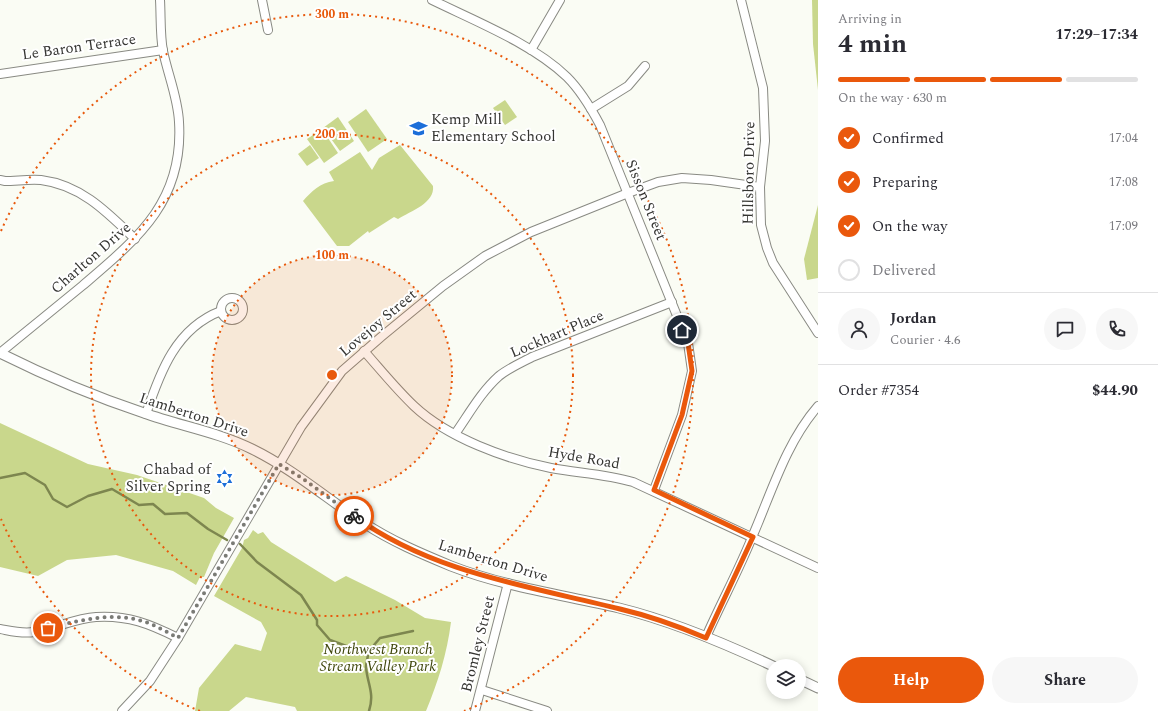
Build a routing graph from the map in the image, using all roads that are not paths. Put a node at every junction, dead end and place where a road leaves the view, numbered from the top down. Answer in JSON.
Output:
{"nodes":[{"id":1,"x":160,"y":0,"type":"edge"},
{"id":2,"x":262,"y":0,"type":"edge"},
{"id":3,"x":560,"y":0,"type":"edge"},
{"id":4,"x":741,"y":0,"type":"edge"},
{"id":5,"x":436,"y":1,"type":"edge"},
{"id":6,"x":268,"y":30,"type":"dead end"},
{"id":7,"x":163,"y":50,"type":"junction"},
{"id":8,"x":532,"y":50,"type":"junction"},
{"id":9,"x":645,"y":66,"type":"dead end"},
{"id":10,"x":0,"y":74,"type":"edge"},
{"id":11,"x":591,"y":109,"type":"junction"},
{"id":12,"x":0,"y":180,"type":"edge"},
{"id":13,"x":760,"y":187,"type":"junction"},
{"id":14,"x":628,"y":193,"type":"junction"},
{"id":15,"x":136,"y":238,"type":"junction"},
{"id":16,"x":672,"y":302,"type":"junction"},
{"id":17,"x":221,"y":312,"type":"dead end"},
{"id":18,"x":818,"y":333,"type":"edge"},
{"id":19,"x":364,"y":351,"type":"junction"},
{"id":20,"x":0,"y":353,"type":"edge"},
{"id":21,"x":818,"y":406,"type":"edge"},
{"id":22,"x":146,"y":414,"type":"junction"},
{"id":23,"x":455,"y":434,"type":"junction"},
{"id":24,"x":279,"y":464,"type":"junction"},
{"id":25,"x":654,"y":490,"type":"junction"},
{"id":26,"x":753,"y":537,"type":"junction"},
{"id":27,"x":818,"y":568,"type":"edge"},
{"id":28,"x":508,"y":583,"type":"junction"},
{"id":29,"x":0,"y":629,"type":"edge"},
{"id":30,"x":178,"y":638,"type":"junction"},
{"id":31,"x":706,"y":638,"type":"junction"},
{"id":32,"x":766,"y":663,"type":"edge"},
{"id":33,"x":806,"y":682,"type":"edge"},
{"id":34,"x":818,"y":688,"type":"edge"},
{"id":35,"x":482,"y":690,"type":"junction"},
{"id":36,"x":122,"y":711,"type":"edge"},
{"id":37,"x":475,"y":711,"type":"edge"},
{"id":38,"x":547,"y":711,"type":"edge"}],
"edges":[{"from":1,"to":7,"type":"street","name":"Charlton Drive"},
{"from":2,"to":6,"type":"street"},
{"from":3,"to":8,"type":"street"},
{"from":4,"to":13,"type":"street","name":"Hillsboro Drive"},
{"from":5,"to":8,"type":"street","name":"Sisson Street"},
{"from":7,"to":10,"type":"street","name":"Le Baron Terrace"},
{"from":7,"to":15,"type":"street","name":"Charlton Drive"},
{"from":8,"to":11,"type":"street","name":"Sisson Street"},
{"from":9,"to":11,"type":"street"},
{"from":11,"to":14,"type":"street","name":"Sisson Street"},
{"from":12,"to":15,"type":"street"},
{"from":13,"to":14,"type":"street","name":"Lovejoy Street"},
{"from":13,"to":18,"type":"street","name":"Hillsboro Drive"},
{"from":14,"to":16,"type":"street","name":"Sisson Street"},
{"from":14,"to":19,"type":"street","name":"Lovejoy Street"},
{"from":15,"to":20,"type":"street","name":"Charlton Drive"},
{"from":16,"to":23,"type":"street","name":"Lockhart Place"},
{"from":16,"to":25,"type":"street","name":"Sisson Street"},
{"from":17,"to":22,"type":"street"},
{"from":19,"to":23,"type":"street","name":"Hyde Road"},
{"from":19,"to":24,"type":"street","name":"Lovejoy Street"},
{"from":20,"to":22,"type":"street","name":"Lamberton Drive"},
{"from":21,"to":26,"type":"street"},
{"from":22,"to":24,"type":"street","name":"Lamberton Drive"},
{"from":23,"to":25,"type":"street","name":"Hyde Road"},
{"from":24,"to":28,"type":"street","name":"Lamberton Drive"},
{"from":24,"to":30,"type":"street","name":"Lovejoy Street"},
{"from":25,"to":26,"type":"street","name":"Hyde Road"},
{"from":26,"to":27,"type":"street","name":"Hyde Road"},
{"from":26,"to":31,"type":"street"},
{"from":28,"to":31,"type":"street","name":"Lamberton Drive"},
{"from":28,"to":35,"type":"street","name":"Bromley Street"},
{"from":29,"to":30,"type":"street"},
{"from":30,"to":36,"type":"street","name":"Lovejoy Street"},
{"from":31,"to":32,"type":"street","name":"Lamberton Drive"},
{"from":33,"to":34,"type":"street"},
{"from":35,"to":37,"type":"street","name":"Bromley Street"},
{"from":35,"to":38,"type":"street"}]}
